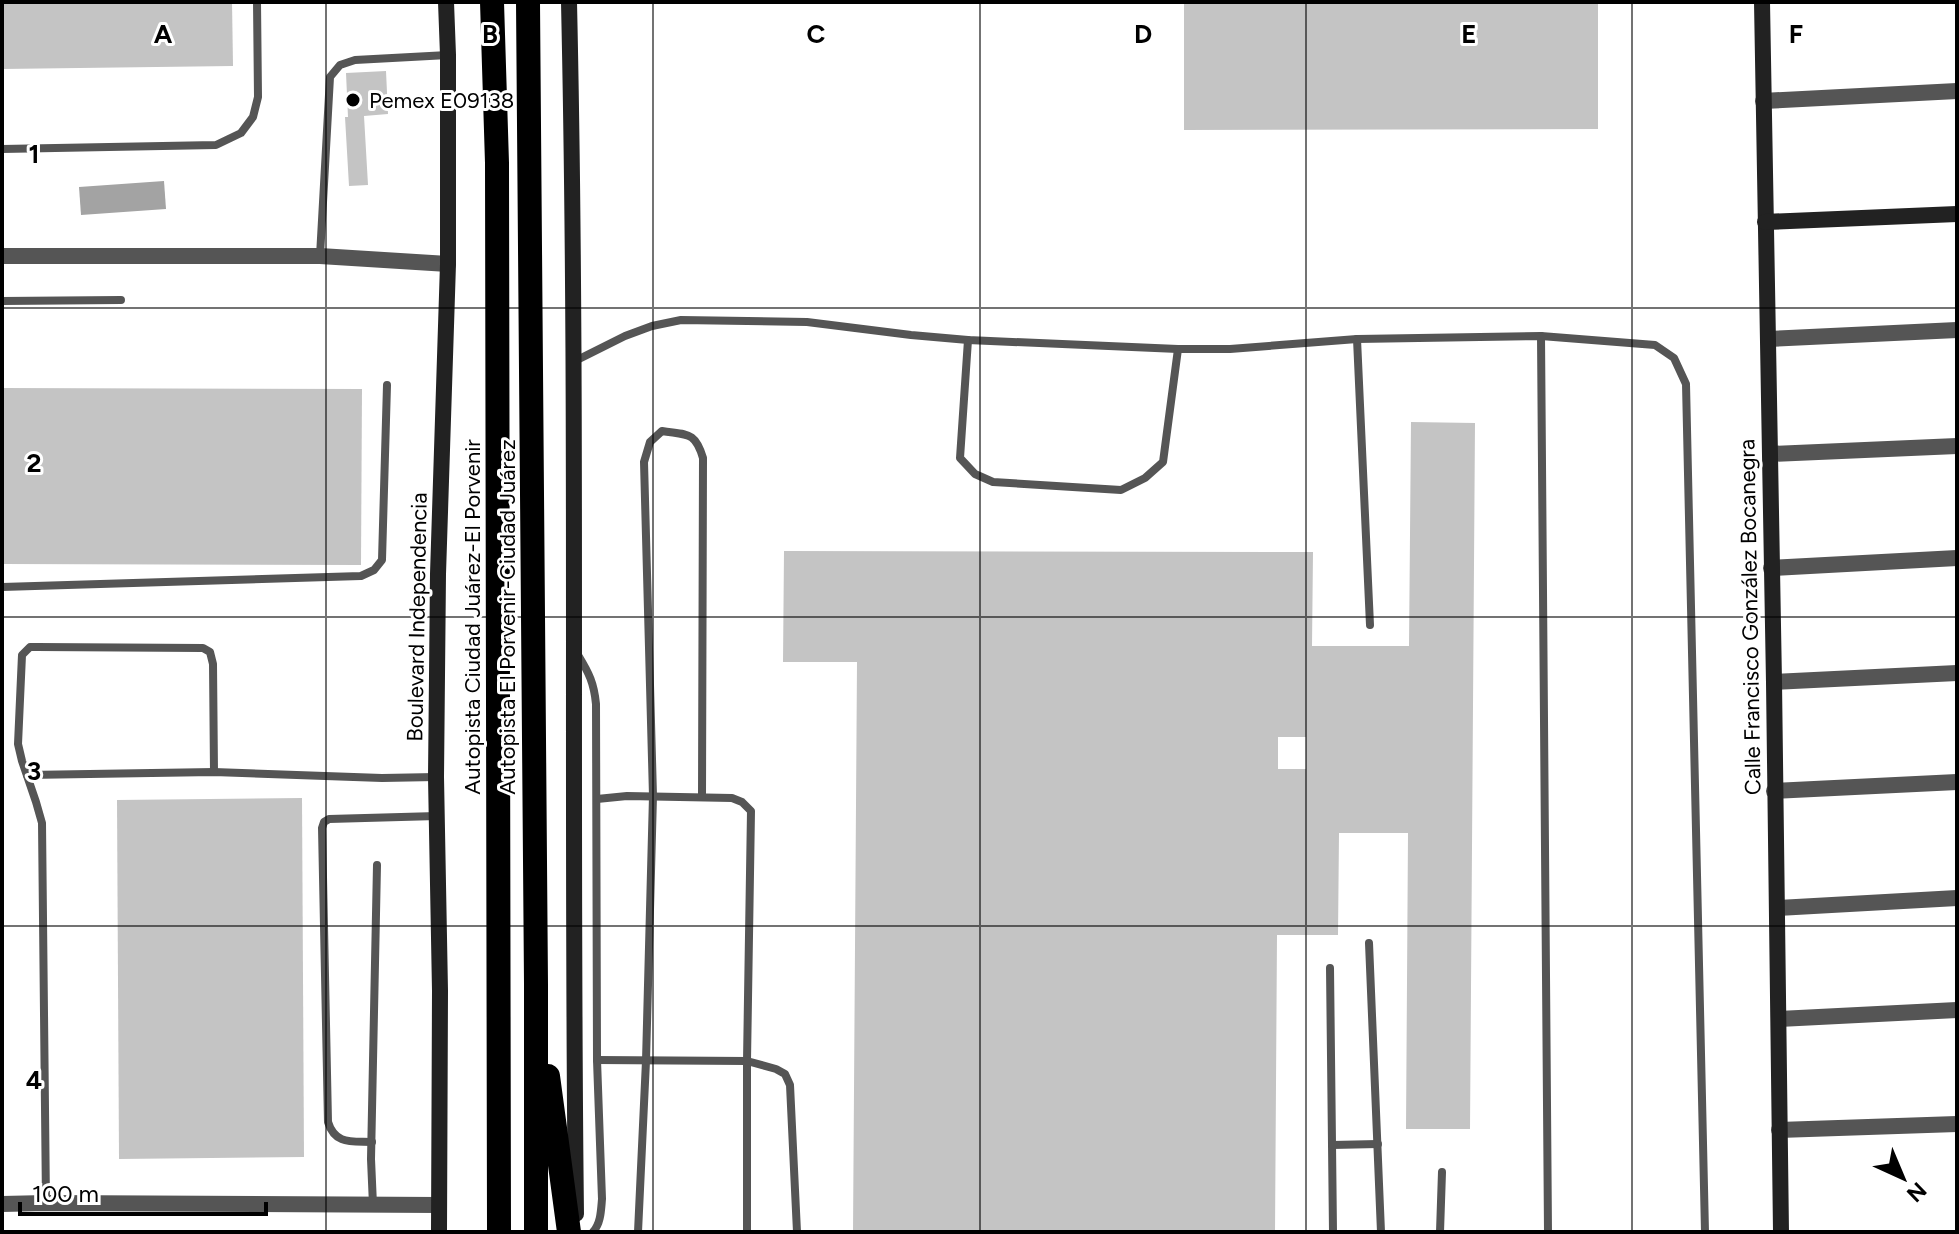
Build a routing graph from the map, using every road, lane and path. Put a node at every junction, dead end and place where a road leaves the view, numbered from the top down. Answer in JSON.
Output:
{"nodes":[{"id":1,"x":257,"y":2,"type":"edge"},
{"id":2,"x":446,"y":2,"type":"edge"},
{"id":3,"x":492,"y":2,"type":"edge"},
{"id":4,"x":569,"y":2,"type":"edge"},
{"id":5,"x":1762,"y":2,"type":"edge"},
{"id":6,"x":529,"y":10,"type":"edge"},
{"id":7,"x":448,"y":55,"type":"junction"},
{"id":8,"x":1957,"y":91,"type":"edge"},
{"id":9,"x":1763,"y":101,"type":"junction"},
{"id":10,"x":2,"y":149,"type":"edge"},
{"id":11,"x":1957,"y":214,"type":"edge"},
{"id":12,"x":1765,"y":222,"type":"junction"},
{"id":13,"x":2,"y":256,"type":"edge"},
{"id":14,"x":320,"y":256,"type":"junction"},
{"id":15,"x":448,"y":264,"type":"junction"},
{"id":16,"x":121,"y":300,"type":"dead end"},
{"id":17,"x":2,"y":301,"type":"edge"},
{"id":18,"x":1957,"y":330,"type":"edge"},
{"id":19,"x":1541,"y":336,"type":"junction"},
{"id":20,"x":1357,"y":339,"type":"junction"},
{"id":21,"x":1768,"y":339,"type":"junction"},
{"id":22,"x":968,"y":340,"type":"junction"},
{"id":23,"x":1178,"y":349,"type":"junction"},
{"id":24,"x":574,"y":362,"type":"junction"},
{"id":25,"x":387,"y":385,"type":"dead end"},
{"id":26,"x":1957,"y":446,"type":"edge"},
{"id":27,"x":1770,"y":454,"type":"junction"},
{"id":28,"x":1957,"y":558,"type":"edge"},
{"id":29,"x":1771,"y":568,"type":"junction"},
{"id":30,"x":2,"y":587,"type":"edge"},
{"id":31,"x":1370,"y":625,"type":"dead end"},
{"id":32,"x":575,"y":652,"type":"junction"},
{"id":33,"x":1957,"y":673,"type":"edge"},
{"id":34,"x":1774,"y":682,"type":"junction"},
{"id":35,"x":214,"y":772,"type":"junction"},
{"id":36,"x":27,"y":775,"type":"junction"},
{"id":37,"x":436,"y":777,"type":"junction"},
{"id":38,"x":1957,"y":782,"type":"edge"},
{"id":39,"x":1774,"y":791,"type":"junction"},
{"id":40,"x":653,"y":796,"type":"junction"},
{"id":41,"x":702,"y":797,"type":"junction"},
{"id":42,"x":597,"y":799,"type":"junction"},
{"id":43,"x":438,"y":816,"type":"junction"},
{"id":44,"x":377,"y":865,"type":"dead end"},
{"id":45,"x":1957,"y":898,"type":"edge"},
{"id":46,"x":1777,"y":908,"type":"junction"},
{"id":47,"x":574,"y":927,"type":"junction"},
{"id":48,"x":597,"y":927,"type":"junction"},
{"id":49,"x":1369,"y":943,"type":"dead end"},
{"id":50,"x":1330,"y":968,"type":"dead end"},
{"id":51,"x":536,"y":984,"type":"junction"},
{"id":52,"x":1957,"y":1010,"type":"edge"},
{"id":53,"x":1779,"y":1019,"type":"junction"},
{"id":54,"x":597,"y":1060,"type":"junction"},
{"id":55,"x":646,"y":1061,"type":"junction"},
{"id":56,"x":747,"y":1061,"type":"junction"},
{"id":57,"x":1957,"y":1124,"type":"edge"},
{"id":58,"x":1779,"y":1130,"type":"junction"},
{"id":59,"x":372,"y":1142,"type":"junction"},
{"id":60,"x":1378,"y":1144,"type":"junction"},
{"id":61,"x":1332,"y":1145,"type":"junction"},
{"id":62,"x":1442,"y":1172,"type":"dead end"},
{"id":63,"x":46,"y":1203,"type":"junction"},
{"id":64,"x":2,"y":1204,"type":"edge"},
{"id":65,"x":439,"y":1205,"type":"junction"},
{"id":66,"x":373,"y":1206,"type":"junction"},
{"id":67,"x":439,"y":1232,"type":"edge"},
{"id":68,"x":499,"y":1232,"type":"edge"},
{"id":69,"x":536,"y":1232,"type":"edge"},
{"id":70,"x":569,"y":1232,"type":"edge"},
{"id":71,"x":576,"y":1232,"type":"edge"},
{"id":72,"x":593,"y":1232,"type":"edge"},
{"id":73,"x":638,"y":1232,"type":"edge"},
{"id":74,"x":747,"y":1232,"type":"edge"},
{"id":75,"x":797,"y":1232,"type":"edge"},
{"id":76,"x":1333,"y":1232,"type":"edge"},
{"id":77,"x":1381,"y":1232,"type":"edge"},
{"id":78,"x":1440,"y":1232,"type":"edge"},
{"id":79,"x":1548,"y":1232,"type":"edge"},
{"id":80,"x":1705,"y":1232,"type":"edge"},
{"id":81,"x":1781,"y":1232,"type":"edge"}],
"edges":[{"from":1,"to":10,"type":"lane"},
{"from":2,"to":7,"type":"main road","name":"Boulevard Independencia"},
{"from":3,"to":68,"type":"highway","name":"Autopista Ciudad Juárez-El Porvenir"},
{"from":4,"to":24,"type":"main road"},
{"from":5,"to":9,"type":"main road","name":"Calle Francisco González Bocanegra"},
{"from":6,"to":51,"type":"highway","name":"Autopista El Porvenir-Ciudad Juárez"},
{"from":7,"to":14,"type":"lane"},
{"from":7,"to":15,"type":"main road","name":"Boulevard Independencia"},
{"from":8,"to":9,"type":"street"},
{"from":9,"to":12,"type":"main road","name":"Calle Francisco González Bocanegra"},
{"from":11,"to":12,"type":"main road"},
{"from":12,"to":21,"type":"main road","name":"Calle Francisco González Bocanegra"},
{"from":13,"to":14,"type":"street"},
{"from":14,"to":15,"type":"street"},
{"from":15,"to":37,"type":"main road","name":"Boulevard Independencia"},
{"from":16,"to":17,"type":"lane"},
{"from":18,"to":21,"type":"street"},
{"from":19,"to":20,"type":"lane"},
{"from":19,"to":79,"type":"lane"},
{"from":19,"to":80,"type":"lane"},
{"from":20,"to":23,"type":"lane"},
{"from":20,"to":31,"type":"lane"},
{"from":21,"to":27,"type":"main road","name":"Calle Francisco González Bocanegra"},
{"from":22,"to":23,"type":"lane"},
{"from":22,"to":23,"type":"lane"},
{"from":22,"to":24,"type":"lane"},
{"from":24,"to":32,"type":"main road"},
{"from":25,"to":30,"type":"lane"},
{"from":26,"to":27,"type":"street"},
{"from":27,"to":29,"type":"main road","name":"Calle Francisco González Bocanegra"},
{"from":28,"to":29,"type":"street"},
{"from":29,"to":34,"type":"main road","name":"Calle Francisco González Bocanegra"},
{"from":32,"to":42,"type":"lane"},
{"from":32,"to":47,"type":"main road"},
{"from":33,"to":34,"type":"street"},
{"from":34,"to":39,"type":"main road","name":"Calle Francisco González Bocanegra"},
{"from":35,"to":36,"type":"lane"},
{"from":35,"to":36,"type":"lane"},
{"from":35,"to":37,"type":"lane"},
{"from":36,"to":63,"type":"lane"},
{"from":37,"to":43,"type":"main road","name":"Boulevard Independencia"},
{"from":38,"to":39,"type":"street"},
{"from":39,"to":46,"type":"main road","name":"Calle Francisco González Bocanegra"},
{"from":40,"to":41,"type":"lane"},
{"from":40,"to":41,"type":"lane"},
{"from":40,"to":42,"type":"lane"},
{"from":40,"to":55,"type":"lane"},
{"from":41,"to":56,"type":"lane"},
{"from":42,"to":48,"type":"lane"},
{"from":43,"to":59,"type":"lane"},
{"from":43,"to":65,"type":"main road","name":"Boulevard Independencia"},
{"from":44,"to":59,"type":"lane"},
{"from":45,"to":46,"type":"street"},
{"from":46,"to":53,"type":"main road","name":"Calle Francisco González Bocanegra"},
{"from":47,"to":48,"type":"lane"},
{"from":47,"to":71,"type":"main road"},
{"from":48,"to":54,"type":"lane"},
{"from":49,"to":60,"type":"lane"},
{"from":50,"to":61,"type":"lane"},
{"from":51,"to":69,"type":"highway","name":"Autopista El Porvenir-Ciudad Juárez"},
{"from":51,"to":70,"type":"highway"},
{"from":52,"to":53,"type":"street"},
{"from":53,"to":58,"type":"main road","name":"Calle Francisco González Bocanegra"},
{"from":54,"to":55,"type":"lane"},
{"from":54,"to":72,"type":"lane"},
{"from":55,"to":56,"type":"lane"},
{"from":55,"to":73,"type":"lane"},
{"from":56,"to":74,"type":"lane"},
{"from":56,"to":75,"type":"lane"},
{"from":57,"to":58,"type":"street"},
{"from":58,"to":81,"type":"main road","name":"Calle Francisco González Bocanegra"},
{"from":59,"to":66,"type":"lane"},
{"from":60,"to":61,"type":"lane"},
{"from":60,"to":77,"type":"lane"},
{"from":61,"to":76,"type":"lane"},
{"from":62,"to":78,"type":"lane"},
{"from":63,"to":64,"type":"street"},
{"from":63,"to":66,"type":"street"},
{"from":65,"to":66,"type":"street"},
{"from":65,"to":67,"type":"main road","name":"Boulevard Independencia"}]}
